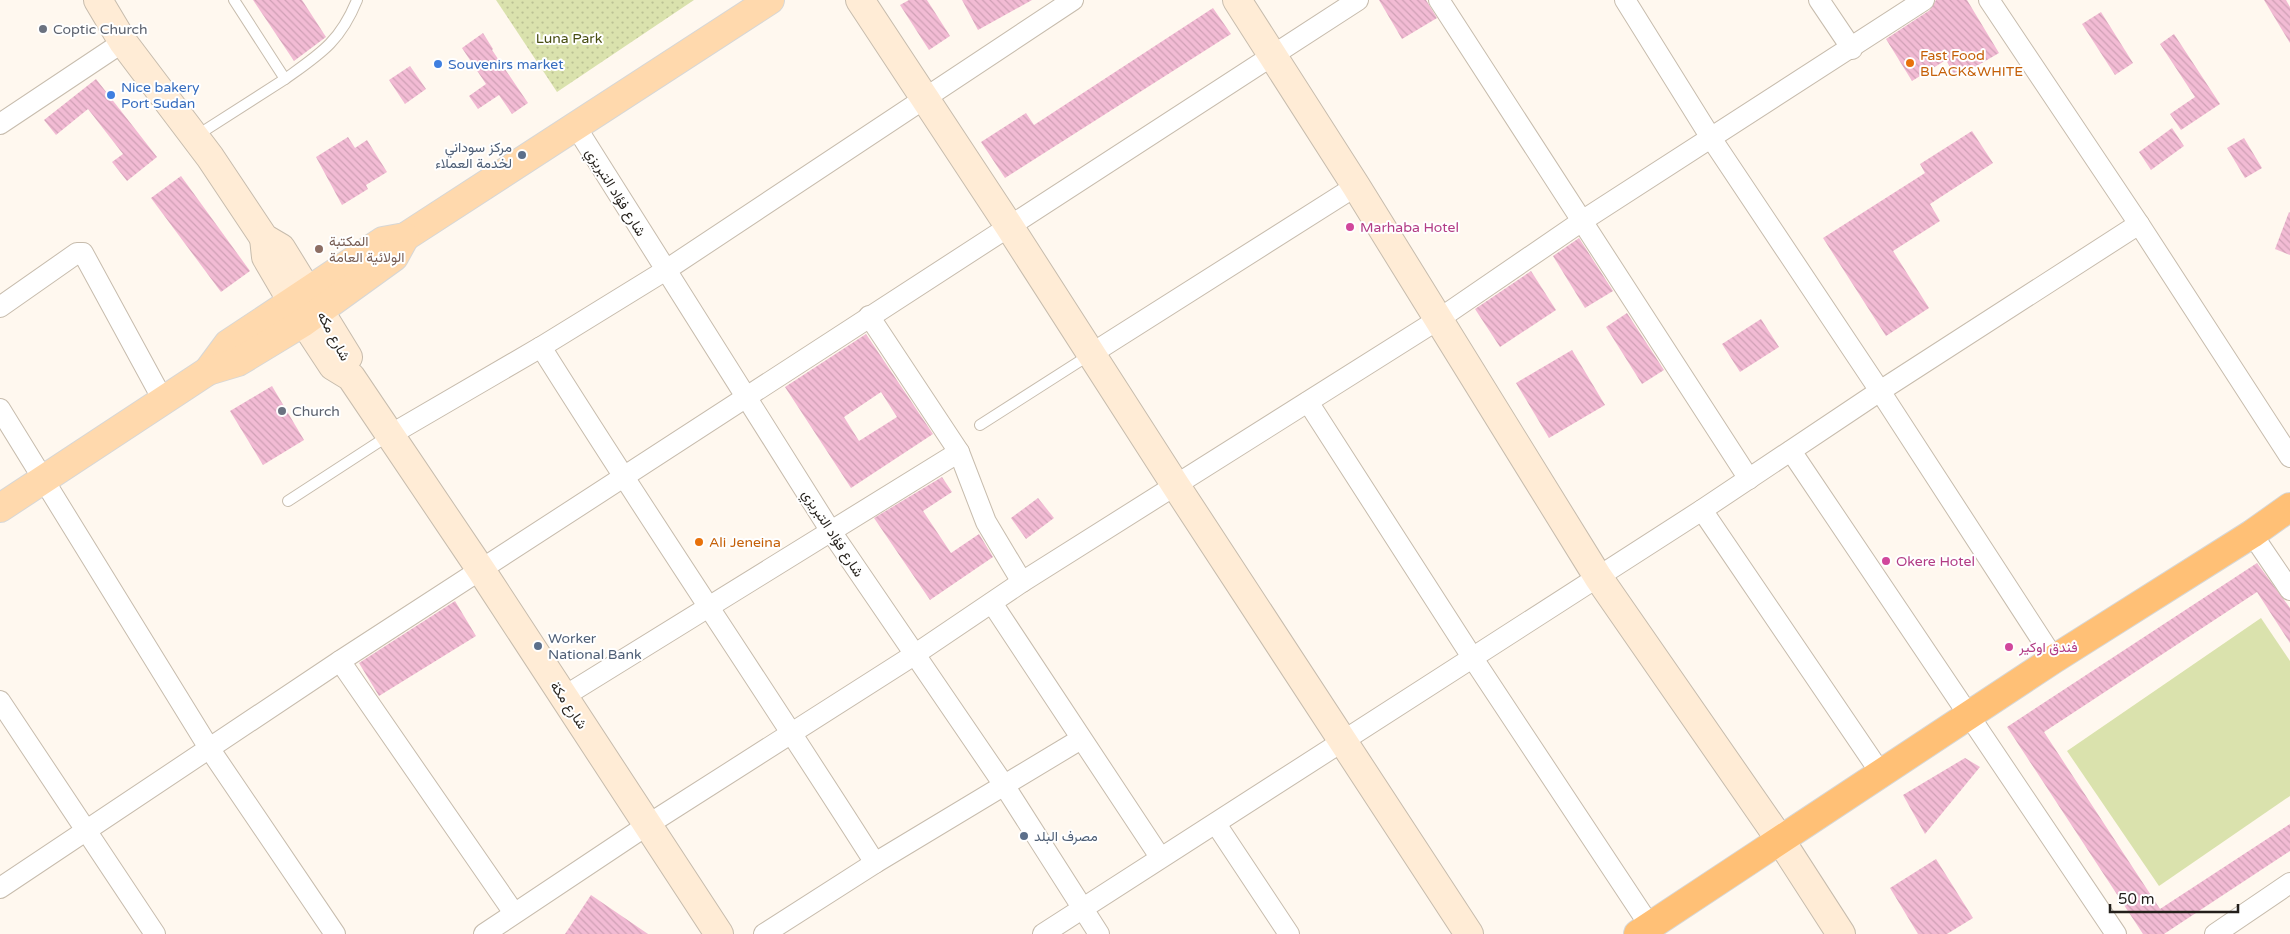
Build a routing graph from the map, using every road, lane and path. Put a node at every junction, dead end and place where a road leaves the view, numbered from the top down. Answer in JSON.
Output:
{"nodes":[{"id":1,"x":98,"y":0,"type":"edge"},
{"id":2,"x":234,"y":0,"type":"edge"},
{"id":3,"x":357,"y":0,"type":"edge"},
{"id":4,"x":770,"y":0,"type":"edge"},
{"id":5,"x":860,"y":0,"type":"edge"},
{"id":6,"x":1073,"y":0,"type":"edge"},
{"id":7,"x":1237,"y":0,"type":"edge"},
{"id":8,"x":1358,"y":0,"type":"edge"},
{"id":9,"x":1439,"y":0,"type":"edge"},
{"id":10,"x":1625,"y":0,"type":"edge"},
{"id":11,"x":1819,"y":0,"type":"edge"},
{"id":12,"x":1924,"y":0,"type":"edge"},
{"id":13,"x":1988,"y":0,"type":"edge"},
{"id":14,"x":123,"y":42,"type":"junction"},
{"id":15,"x":1852,"y":48,"type":"junction"},
{"id":16,"x":1273,"y":56,"type":"junction"},
{"id":17,"x":285,"y":79,"type":"junction"},
{"id":18,"x":925,"y":98,"type":"junction"},
{"id":19,"x":0,"y":123,"type":"edge"},
{"id":20,"x":576,"y":127,"type":"junction"},
{"id":21,"x":195,"y":136,"type":"junction"},
{"id":22,"x":1711,"y":138,"type":"junction"},
{"id":23,"x":1356,"y":186,"type":"junction"},
{"id":24,"x":1582,"y":222,"type":"junction"},
{"id":25,"x":2138,"y":224,"type":"junction"},
{"id":26,"x":1009,"y":226,"type":"junction"},
{"id":27,"x":666,"y":270,"type":"junction"},
{"id":28,"x":0,"y":307,"type":"edge"},
{"id":29,"x":307,"y":307,"type":"junction"},
{"id":30,"x":870,"y":316,"type":"junction"},
{"id":31,"x":1439,"y":319,"type":"junction"},
{"id":32,"x":541,"y":347,"type":"junction"},
{"id":33,"x":1091,"y":354,"type":"junction"},
{"id":34,"x":351,"y":377,"type":"joint"},
{"id":35,"x":1880,"y":391,"type":"junction"},
{"id":36,"x":747,"y":396,"type":"junction"},
{"id":37,"x":163,"y":400,"type":"junction"},
{"id":38,"x":1308,"y":402,"type":"junction"},
{"id":39,"x":0,"y":409,"type":"edge"},
{"id":40,"x":980,"y":424,"type":"dead end"},
{"id":41,"x":390,"y":435,"type":"junction"},
{"id":42,"x":1791,"y":451,"type":"junction"},
{"id":43,"x":959,"y":452,"type":"junction"},
{"id":44,"x":2290,"y":456,"type":"edge"},
{"id":45,"x":623,"y":478,"type":"junction"},
{"id":46,"x":1749,"y":479,"type":"junction"},
{"id":47,"x":45,"y":480,"type":"junction"},
{"id":48,"x":1176,"y":486,"type":"junction"},
{"id":49,"x":288,"y":501,"type":"dead end"},
{"id":50,"x":2290,"y":507,"type":"edge"},
{"id":51,"x":0,"y":508,"type":"edge"},
{"id":52,"x":1702,"y":510,"type":"junction"},
{"id":53,"x":830,"y":530,"type":"junction"},
{"id":54,"x":2252,"y":534,"type":"junction"},
{"id":55,"x":481,"y":570,"type":"junction"},
{"id":56,"x":1598,"y":577,"type":"junction"},
{"id":57,"x":1022,"y":582,"type":"junction"},
{"id":58,"x":2290,"y":590,"type":"edge"},
{"id":59,"x":992,"y":603,"type":"junction"},
{"id":60,"x":709,"y":607,"type":"junction"},
{"id":61,"x":914,"y":655,"type":"junction"},
{"id":62,"x":1472,"y":657,"type":"junction"},
{"id":63,"x":2054,"y":659,"type":"junction"},
{"id":64,"x":340,"y":661,"type":"junction"},
{"id":65,"x":563,"y":697,"type":"junction"},
{"id":66,"x":0,"y":701,"type":"edge"},
{"id":67,"x":1969,"y":716,"type":"junction"},
{"id":68,"x":792,"y":732,"type":"junction"},
{"id":69,"x":1081,"y":739,"type":"junction"},
{"id":70,"x":1342,"y":740,"type":"junction"},
{"id":71,"x":209,"y":748,"type":"junction"},
{"id":72,"x":1882,"y":775,"type":"junction"},
{"id":73,"x":1004,"y":785,"type":"junction"},
{"id":74,"x":648,"y":824,"type":"junction"},
{"id":75,"x":1216,"y":824,"type":"junction"},
{"id":76,"x":86,"y":831,"type":"junction"},
{"id":77,"x":1781,"y":841,"type":"junction"},
{"id":78,"x":1160,"y":857,"type":"junction"},
{"id":79,"x":875,"y":863,"type":"junction"},
{"id":80,"x":0,"y":888,"type":"edge"},
{"id":81,"x":2287,"y":892,"type":"edge"},
{"id":82,"x":1083,"y":908,"type":"junction"},
{"id":83,"x":514,"y":914,"type":"junction"},
{"id":84,"x":1644,"y":930,"type":"edge"},
{"id":85,"x":155,"y":934,"type":"edge"},
{"id":86,"x":335,"y":934,"type":"edge"},
{"id":87,"x":484,"y":934,"type":"edge"},
{"id":88,"x":719,"y":934,"type":"edge"},
{"id":89,"x":764,"y":934,"type":"edge"},
{"id":90,"x":1043,"y":934,"type":"edge"},
{"id":91,"x":1099,"y":934,"type":"edge"},
{"id":92,"x":1289,"y":934,"type":"edge"},
{"id":93,"x":1469,"y":934,"type":"edge"},
{"id":94,"x":1841,"y":934,"type":"edge"},
{"id":95,"x":2116,"y":934,"type":"edge"},
{"id":96,"x":2215,"y":934,"type":"edge"}],
"edges":[{"from":1,"to":14,"type":"street","name":"شارع مكه"},
{"from":2,"to":17,"type":"lane"},
{"from":3,"to":17,"type":"lane"},
{"from":4,"to":20,"type":"main road"},
{"from":5,"to":18,"type":"street"},
{"from":6,"to":18,"type":"street"},
{"from":7,"to":16,"type":"street"},
{"from":8,"to":16,"type":"street"},
{"from":9,"to":24,"type":"street"},
{"from":10,"to":22,"type":"street"},
{"from":11,"to":15,"type":"street"},
{"from":12,"to":15,"type":"street"},
{"from":13,"to":25,"type":"street"},
{"from":14,"to":19,"type":"street"},
{"from":14,"to":21,"type":"street","name":"شارع مكه"},
{"from":15,"to":22,"type":"street"},
{"from":16,"to":23,"type":"street"},
{"from":16,"to":26,"type":"street"},
{"from":17,"to":21,"type":"lane"},
{"from":18,"to":26,"type":"street"},
{"from":18,"to":27,"type":"street"},
{"from":20,"to":27,"type":"street","name":"شارع فؤاد التبريزي"},
{"from":20,"to":29,"type":"main road"},
{"from":21,"to":29,"type":"street","name":"شارع مكه"},
{"from":22,"to":24,"type":"street"},
{"from":22,"to":35,"type":"street"},
{"from":23,"to":31,"type":"street"},
{"from":23,"to":33,"type":"street"},
{"from":24,"to":31,"type":"street"},
{"from":24,"to":46,"type":"street"},
{"from":25,"to":35,"type":"street"},
{"from":25,"to":44,"type":"street"},
{"from":26,"to":30,"type":"street"},
{"from":26,"to":33,"type":"street"},
{"from":27,"to":32,"type":"street"},
{"from":27,"to":36,"type":"street","name":"شارع فؤاد التبريزي"},
{"from":28,"to":37,"type":"street"},
{"from":29,"to":34,"type":"street","name":"شارع مكه"},
{"from":29,"to":37,"type":"main road"},
{"from":30,"to":36,"type":"street"},
{"from":30,"to":43,"type":"street"},
{"from":31,"to":38,"type":"street"},
{"from":31,"to":56,"type":"street"},
{"from":32,"to":41,"type":"street"},
{"from":32,"to":45,"type":"street"},
{"from":33,"to":40,"type":"lane"},
{"from":33,"to":48,"type":"street"},
{"from":34,"to":41,"type":"street","name":"شارع مكة"},
{"from":35,"to":42,"type":"street"},
{"from":35,"to":63,"type":"street"},
{"from":36,"to":45,"type":"street"},
{"from":36,"to":53,"type":"street","name":"شارع فؤاد التبريزي"},
{"from":37,"to":47,"type":"main road"},
{"from":38,"to":48,"type":"street"},
{"from":38,"to":62,"type":"street"},
{"from":39,"to":47,"type":"street"},
{"from":41,"to":49,"type":"lane"},
{"from":41,"to":55,"type":"street","name":"شارع مكة"},
{"from":42,"to":46,"type":"street"},
{"from":42,"to":67,"type":"street"},
{"from":43,"to":53,"type":"street"},
{"from":43,"to":57,"type":"street"},
{"from":45,"to":55,"type":"street"},
{"from":45,"to":60,"type":"street"},
{"from":46,"to":52,"type":"street"},
{"from":47,"to":51,"type":"main road"},
{"from":47,"to":71,"type":"street"},
{"from":48,"to":57,"type":"street"},
{"from":48,"to":70,"type":"street"},
{"from":50,"to":54,"type":"highway"},
{"from":52,"to":56,"type":"street"},
{"from":52,"to":72,"type":"street"},
{"from":53,"to":60,"type":"street"},
{"from":53,"to":61,"type":"street","name":"شارع فؤاد التبريزي"},
{"from":54,"to":58,"type":"street"},
{"from":54,"to":63,"type":"highway"},
{"from":55,"to":64,"type":"street"},
{"from":55,"to":65,"type":"street","name":"شارع مكة"},
{"from":56,"to":62,"type":"street"},
{"from":56,"to":77,"type":"street"},
{"from":57,"to":59,"type":"street"},
{"from":59,"to":61,"type":"street"},
{"from":59,"to":69,"type":"street"},
{"from":60,"to":65,"type":"street"},
{"from":60,"to":68,"type":"street"},
{"from":61,"to":68,"type":"street"},
{"from":61,"to":73,"type":"street","name":"شارع فؤاد التبريزي"},
{"from":62,"to":70,"type":"street"},
{"from":62,"to":84,"type":"street"},
{"from":63,"to":67,"type":"highway"},
{"from":64,"to":71,"type":"street"},
{"from":64,"to":83,"type":"street"},
{"from":65,"to":74,"type":"street","name":"شارع مكة"},
{"from":66,"to":76,"type":"street"},
{"from":67,"to":72,"type":"highway"},
{"from":67,"to":95,"type":"street"},
{"from":68,"to":74,"type":"street"},
{"from":68,"to":79,"type":"street"},
{"from":69,"to":73,"type":"street"},
{"from":69,"to":78,"type":"street"},
{"from":70,"to":75,"type":"street"},
{"from":70,"to":93,"type":"street"},
{"from":71,"to":76,"type":"street"},
{"from":71,"to":86,"type":"street"},
{"from":72,"to":77,"type":"highway"},
{"from":73,"to":79,"type":"street"},
{"from":73,"to":82,"type":"street","name":"شارع فؤاد التبريزي"},
{"from":74,"to":83,"type":"street"},
{"from":74,"to":88,"type":"street","name":"شارع مكة"},
{"from":75,"to":78,"type":"street"},
{"from":75,"to":92,"type":"street"},
{"from":76,"to":80,"type":"street"},
{"from":76,"to":85,"type":"street"},
{"from":77,"to":84,"type":"highway"},
{"from":77,"to":94,"type":"street"},
{"from":78,"to":82,"type":"street"},
{"from":79,"to":89,"type":"street"},
{"from":81,"to":96,"type":"street"},
{"from":82,"to":90,"type":"street"},
{"from":82,"to":91,"type":"street","name":"شارع فؤاد التبريزي"},
{"from":83,"to":87,"type":"street"}]}
